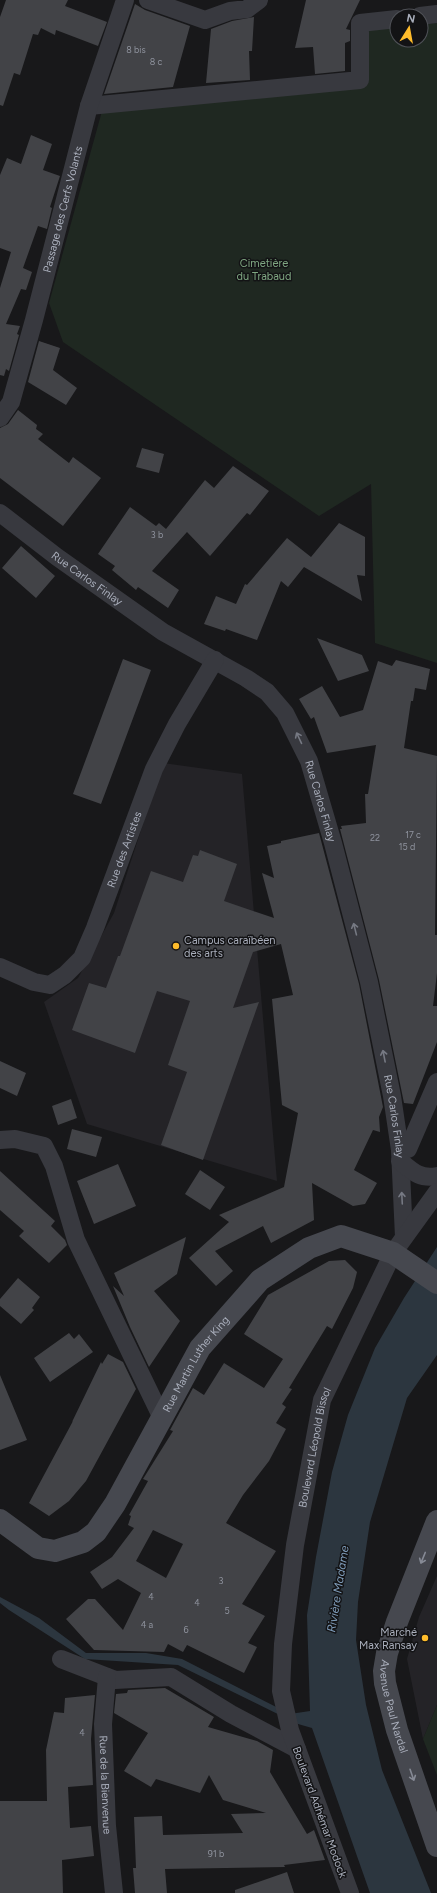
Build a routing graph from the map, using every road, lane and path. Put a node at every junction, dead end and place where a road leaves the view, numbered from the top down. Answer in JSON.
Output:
{"nodes":[{"id":1,"x":125,"y":0,"type":"edge"},
{"id":2,"x":148,"y":0,"type":"edge"},
{"id":3,"x":259,"y":0,"type":"edge"},
{"id":4,"x":389,"y":20,"type":"edge"},
{"id":5,"x":89,"y":106,"type":"junction"},
{"id":6,"x":0,"y":418,"type":"edge"},
{"id":7,"x":0,"y":513,"type":"edge"},
{"id":8,"x":215,"y":660,"type":"junction"},
{"id":9,"x":0,"y":967,"type":"edge"},
{"id":10,"x":437,"y":1082,"type":"edge"},
{"id":11,"x":0,"y":1140,"type":"edge"},
{"id":12,"x":400,"y":1156,"type":"junction"},
{"id":13,"x":437,"y":1176,"type":"edge"},
{"id":14,"x":437,"y":1192,"type":"edge"},
{"id":15,"x":402,"y":1251,"type":"junction"},
{"id":16,"x":437,"y":1282,"type":"edge"},
{"id":17,"x":162,"y":1418,"type":"junction"},
{"id":18,"x":0,"y":1520,"type":"edge"},
{"id":19,"x":437,"y":1521,"type":"edge"},
{"id":20,"x":61,"y":1659,"type":"dead end"},
{"id":21,"x":107,"y":1677,"type":"junction"},
{"id":22,"x":290,"y":1730,"type":"joint"},
{"id":23,"x":297,"y":1749,"type":"junction"},
{"id":24,"x":437,"y":1846,"type":"edge"},
{"id":25,"x":114,"y":1893,"type":"edge"},
{"id":26,"x":350,"y":1893,"type":"edge"}],
"edges":[{"from":1,"to":5,"type":"street","name":"Passage des Cerfs Volants"},
{"from":2,"to":3,"type":"street"},
{"from":4,"to":5,"type":"street"},
{"from":5,"to":6,"type":"street","name":"Passage des Cerfs Volants"},
{"from":7,"to":8,"type":"street","name":"Rue Carlos Finlay"},
{"from":8,"to":9,"type":"street","name":"Rue des Artistes"},
{"from":12,"to":8,"type":"street","name":"Rue Carlos Finlay","one_way":true},
{"from":10,"to":12,"type":"street"},
{"from":11,"to":17,"type":"street"},
{"from":12,"to":13,"type":"street"},
{"from":15,"to":12,"type":"street","name":"Rue Carlos Finlay","one_way":true},
{"from":14,"to":15,"type":"street","name":"Boulevard Léopold Bissol"},
{"from":15,"to":16,"type":"street","name":"Rue Martin Luther King"},
{"from":15,"to":17,"type":"street","name":"Rue Martin Luther King"},
{"from":15,"to":22,"type":"street","name":"Boulevard Léopold Bissol"},
{"from":17,"to":18,"type":"street","name":"Rue Martin Luther King"},
{"from":19,"to":24,"type":"street","name":"Avenue Paul Nardal","one_way":true},
{"from":20,"to":21,"type":"street"},
{"from":21,"to":23,"type":"street"},
{"from":21,"to":25,"type":"street","name":"Rue de la Bienvenue"},
{"from":22,"to":23,"type":"street","name":"Boulevard Adhémar Modock"},
{"from":23,"to":26,"type":"street","name":"Boulevard Adhémar Modock"}]}
